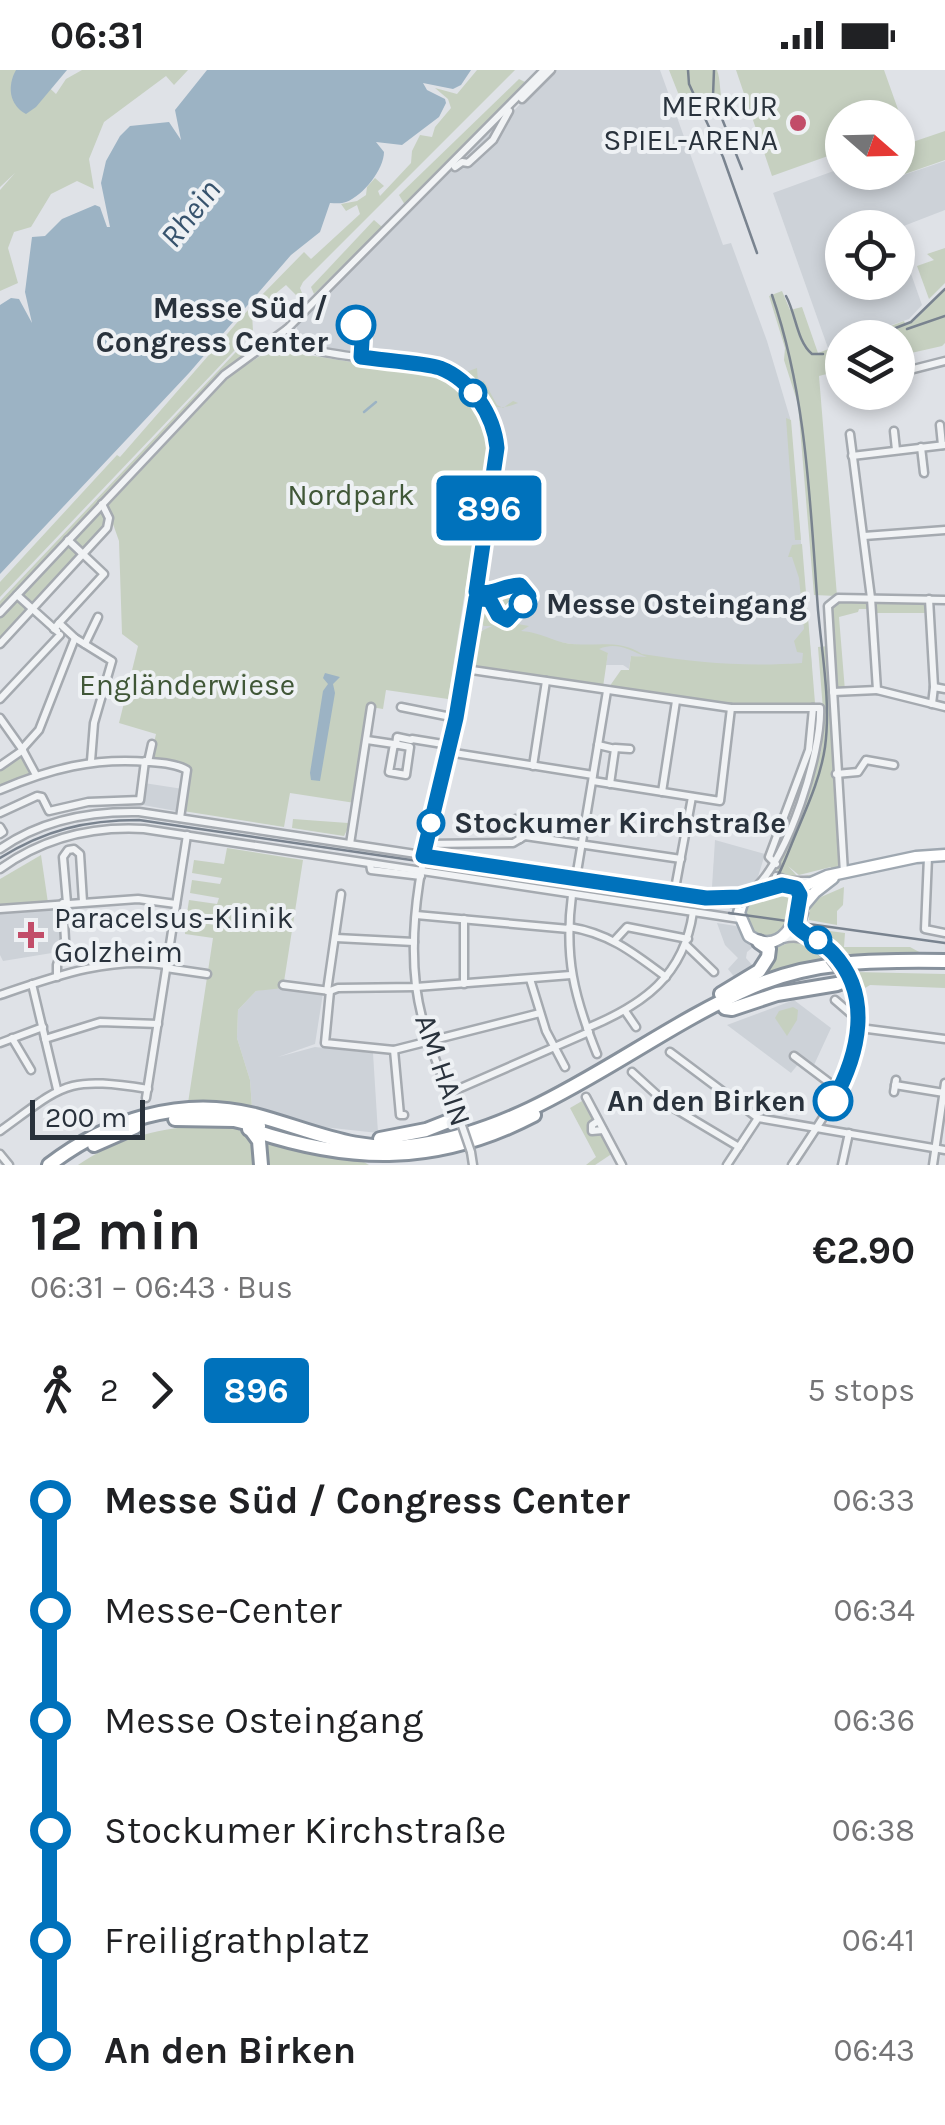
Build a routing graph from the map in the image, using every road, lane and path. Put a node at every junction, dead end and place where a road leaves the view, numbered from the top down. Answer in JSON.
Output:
{"nodes":[{"id":1,"x":547,"y":70,"type":"edge"},
{"id":2,"x":464,"y":152,"type":"junction"},
{"id":3,"x":475,"y":156,"type":"junction"},
{"id":4,"x":446,"y":172,"type":"junction"},
{"id":5,"x":287,"y":329,"type":"junction"},
{"id":6,"x":945,"y":362,"type":"edge"},
{"id":7,"x":915,"y":369,"type":"edge"},
{"id":8,"x":940,"y":426,"type":"dead end"},
{"id":9,"x":894,"y":431,"type":"dead end"},
{"id":10,"x":850,"y":434,"type":"dead end"},
{"id":11,"x":943,"y":445,"type":"edge"},
{"id":12,"x":921,"y":448,"type":"junction"},
{"id":13,"x":896,"y":450,"type":"junction"},
{"id":14,"x":852,"y":456,"type":"junction"},
{"id":15,"x":924,"y":473,"type":"dead end"},
{"id":16,"x":102,"y":504,"type":"junction"},
{"id":17,"x":945,"y":530,"type":"edge"},
{"id":18,"x":864,"y":536,"type":"junction"},
{"id":19,"x":68,"y":540,"type":"junction"},
{"id":20,"x":83,"y":554,"type":"junction"},
{"id":21,"x":17,"y":595,"type":"junction"},
{"id":22,"x":872,"y":598,"type":"junction"},
{"id":23,"x":929,"y":600,"type":"junction"},
{"id":24,"x":945,"y":600,"type":"edge"},
{"id":25,"x":32,"y":609,"type":"junction"},
{"id":26,"x":0,"y":613,"type":"edge"},
{"id":27,"x":98,"y":616,"type":"dead end"},
{"id":28,"x":60,"y":629,"type":"junction"},
{"id":29,"x":75,"y":638,"type":"junction"},
{"id":30,"x":0,"y":644,"type":"edge"},
{"id":31,"x":85,"y":644,"type":"junction"},
{"id":32,"x":464,"y":669,"type":"junction"},
{"id":33,"x":546,"y":682,"type":"junction"},
{"id":34,"x":934,"y":686,"type":"junction"},
{"id":35,"x":877,"y":690,"type":"junction"},
{"id":36,"x":945,"y":690,"type":"edge"},
{"id":37,"x":607,"y":691,"type":"junction"},
{"id":38,"x":833,"y":692,"type":"junction"},
{"id":39,"x":0,"y":699,"type":"edge"},
{"id":40,"x":676,"y":702,"type":"junction"},
{"id":41,"x":932,"y":704,"type":"junction"},
{"id":42,"x":400,"y":706,"type":"dead end"},
{"id":43,"x":371,"y":707,"type":"dead end"},
{"id":44,"x":945,"y":707,"type":"edge"},
{"id":45,"x":731,"y":708,"type":"junction"},
{"id":46,"x":0,"y":718,"type":"edge"},
{"id":47,"x":456,"y":718,"type":"junction"},
{"id":48,"x":366,"y":740,"type":"junction"},
{"id":49,"x":411,"y":743,"type":"junction"},
{"id":50,"x":152,"y":744,"type":"dead end"},
{"id":51,"x":395,"y":744,"type":"junction"},
{"id":52,"x":598,"y":745,"type":"junction"},
{"id":53,"x":448,"y":748,"type":"junction"},
{"id":54,"x":614,"y":748,"type":"junction"},
{"id":55,"x":23,"y":749,"type":"junction"},
{"id":56,"x":630,"y":749,"type":"dead end"},
{"id":57,"x":91,"y":761,"type":"junction"},
{"id":58,"x":147,"y":762,"type":"junction"},
{"id":59,"x":894,"y":765,"type":"dead end"},
{"id":60,"x":0,"y":766,"type":"edge"},
{"id":61,"x":533,"y":766,"type":"junction"},
{"id":62,"x":836,"y":774,"type":"junction"},
{"id":63,"x":36,"y":775,"type":"junction"},
{"id":64,"x":593,"y":778,"type":"junction"},
{"id":65,"x":610,"y":784,"type":"junction"},
{"id":66,"x":0,"y":790,"type":"edge"},
{"id":67,"x":662,"y":792,"type":"junction"},
{"id":68,"x":692,"y":796,"type":"junction"},
{"id":69,"x":0,"y":813,"type":"edge"},
{"id":70,"x":180,"y":818,"type":"junction"},
{"id":71,"x":516,"y":818,"type":"dead end"},
{"id":72,"x":286,"y":834,"type":"junction"},
{"id":73,"x":187,"y":835,"type":"junction"},
{"id":74,"x":308,"y":837,"type":"junction"},
{"id":75,"x":520,"y":839,"type":"junction"},
{"id":76,"x":350,"y":844,"type":"junction"},
{"id":77,"x":425,"y":844,"type":"junction"},
{"id":78,"x":582,"y":844,"type":"junction"},
{"id":79,"x":0,"y":849,"type":"edge"},
{"id":80,"x":276,"y":850,"type":"junction"},
{"id":81,"x":304,"y":854,"type":"junction"},
{"id":82,"x":406,"y":854,"type":"junction"},
{"id":83,"x":945,"y":855,"type":"edge"},
{"id":84,"x":928,"y":856,"type":"junction"},
{"id":85,"x":681,"y":859,"type":"junction"},
{"id":86,"x":0,"y":869,"type":"edge"},
{"id":87,"x":774,"y":869,"type":"junction"},
{"id":88,"x":421,"y":874,"type":"junction"},
{"id":89,"x":839,"y":876,"type":"junction"},
{"id":90,"x":576,"y":878,"type":"junction"},
{"id":91,"x":814,"y":881,"type":"junction"},
{"id":92,"x":790,"y":886,"type":"junction"},
{"id":93,"x":755,"y":892,"type":"junction"},
{"id":94,"x":341,"y":894,"type":"dead end"},
{"id":95,"x":674,"y":894,"type":"junction"},
{"id":96,"x":572,"y":895,"type":"junction"},
{"id":97,"x":83,"y":902,"type":"junction"},
{"id":98,"x":65,"y":903,"type":"junction"},
{"id":99,"x":176,"y":904,"type":"junction"},
{"id":100,"x":0,"y":910,"type":"edge"},
{"id":101,"x":694,"y":912,"type":"junction"},
{"id":102,"x":798,"y":913,"type":"junction"},
{"id":103,"x":416,"y":915,"type":"junction"},
{"id":104,"x":464,"y":919,"type":"junction"},
{"id":105,"x":740,"y":919,"type":"junction"},
{"id":106,"x":568,"y":928,"type":"junction"},
{"id":107,"x":802,"y":932,"type":"joint"},
{"id":108,"x":945,"y":933,"type":"edge"},
{"id":109,"x":617,"y":937,"type":"junction"},
{"id":110,"x":336,"y":938,"type":"junction"},
{"id":111,"x":782,"y":940,"type":"junction"},
{"id":112,"x":414,"y":942,"type":"junction"},
{"id":113,"x":688,"y":942,"type":"junction"},
{"id":114,"x":758,"y":942,"type":"junction"},
{"id":115,"x":834,"y":958,"type":"junction"},
{"id":116,"x":945,"y":961,"type":"edge"},
{"id":117,"x":166,"y":967,"type":"junction"},
{"id":118,"x":945,"y":969,"type":"edge"},
{"id":119,"x":714,"y":972,"type":"dead end"},
{"id":120,"x":207,"y":974,"type":"dead end"},
{"id":121,"x":571,"y":976,"type":"junction"},
{"id":122,"x":57,"y":977,"type":"junction"},
{"id":123,"x":666,"y":977,"type":"junction"},
{"id":124,"x":845,"y":977,"type":"junction"},
{"id":125,"x":530,"y":979,"type":"junction"},
{"id":126,"x":32,"y":984,"type":"junction"},
{"id":127,"x":464,"y":984,"type":"junction"},
{"id":128,"x":283,"y":985,"type":"dead end"},
{"id":129,"x":416,"y":987,"type":"junction"},
{"id":130,"x":329,"y":991,"type":"junction"},
{"id":131,"x":0,"y":994,"type":"edge"},
{"id":132,"x":836,"y":1000,"type":"dead end"},
{"id":133,"x":725,"y":1008,"type":"junction"},
{"id":134,"x":625,"y":1011,"type":"junction"},
{"id":135,"x":857,"y":1011,"type":"junction"},
{"id":136,"x":540,"y":1014,"type":"junction"},
{"id":137,"x":689,"y":1020,"type":"junction"},
{"id":138,"x":158,"y":1024,"type":"junction"},
{"id":139,"x":636,"y":1027,"type":"dead end"},
{"id":140,"x":42,"y":1028,"type":"junction"},
{"id":141,"x":860,"y":1028,"type":"junction"},
{"id":142,"x":588,"y":1030,"type":"junction"},
{"id":143,"x":12,"y":1038,"type":"junction"},
{"id":144,"x":45,"y":1039,"type":"junction"},
{"id":145,"x":945,"y":1039,"type":"edge"},
{"id":146,"x":0,"y":1042,"type":"edge"},
{"id":147,"x":429,"y":1044,"type":"junction"},
{"id":148,"x":554,"y":1048,"type":"junction"},
{"id":149,"x":394,"y":1050,"type":"junction"},
{"id":150,"x":670,"y":1052,"type":"dead end"},
{"id":151,"x":598,"y":1054,"type":"dead end"},
{"id":152,"x":794,"y":1056,"type":"dead end"},
{"id":153,"x":565,"y":1067,"type":"dead end"},
{"id":154,"x":31,"y":1070,"type":"dead end"},
{"id":155,"x":632,"y":1072,"type":"dead end"},
{"id":156,"x":945,"y":1084,"type":"edge"},
{"id":157,"x":895,"y":1086,"type":"dead end"},
{"id":158,"x":57,"y":1089,"type":"junction"},
{"id":159,"x":839,"y":1090,"type":"junction"},
{"id":160,"x":449,"y":1092,"type":"junction"},
{"id":161,"x":944,"y":1093,"type":"edge"},
{"id":162,"x":586,"y":1096,"type":"dead end"},
{"id":163,"x":534,"y":1115,"type":"junction"},
{"id":164,"x":404,"y":1116,"type":"dead end"},
{"id":165,"x":459,"y":1117,"type":"junction"},
{"id":166,"x":758,"y":1118,"type":"junction"},
{"id":167,"x":234,"y":1120,"type":"junction"},
{"id":168,"x":817,"y":1128,"type":"junction"},
{"id":169,"x":250,"y":1129,"type":"junction"},
{"id":170,"x":299,"y":1130,"type":"junction"},
{"id":171,"x":0,"y":1131,"type":"edge"},
{"id":172,"x":849,"y":1134,"type":"junction"},
{"id":173,"x":273,"y":1137,"type":"junction"},
{"id":174,"x":738,"y":1147,"type":"junction"},
{"id":175,"x":936,"y":1149,"type":"junction"},
{"id":176,"x":945,"y":1150,"type":"edge"},
{"id":177,"x":0,"y":1154,"type":"edge"},
{"id":178,"x":9,"y":1165,"type":"edge"},
{"id":179,"x":49,"y":1165,"type":"edge"},
{"id":180,"x":62,"y":1165,"type":"edge"},
{"id":181,"x":263,"y":1165,"type":"edge"},
{"id":182,"x":473,"y":1165,"type":"edge"},
{"id":183,"x":622,"y":1165,"type":"edge"},
{"id":184,"x":727,"y":1165,"type":"edge"},
{"id":185,"x":792,"y":1165,"type":"edge"},
{"id":186,"x":842,"y":1165,"type":"edge"},
{"id":187,"x":933,"y":1165,"type":"edge"}],
"edges":[{"from":1,"to":2,"type":"street"},
{"from":1,"to":3,"type":"street"},
{"from":2,"to":3,"type":"street"},
{"from":2,"to":4,"type":"street"},
{"from":3,"to":4,"type":"street"},
{"from":4,"to":5,"type":"street"},
{"from":5,"to":16,"type":"street"},
{"from":5,"to":32,"type":"street"},
{"from":6,"to":7,"type":"street"},
{"from":8,"to":11,"type":"street"},
{"from":9,"to":13,"type":"street"},
{"from":10,"to":14,"type":"street"},
{"from":11,"to":12,"type":"street"},
{"from":12,"to":13,"type":"street"},
{"from":12,"to":15,"type":"street"},
{"from":13,"to":14,"type":"street"},
{"from":14,"to":18,"type":"street"},
{"from":16,"to":19,"type":"street"},
{"from":16,"to":20,"type":"street"},
{"from":17,"to":18,"type":"street"},
{"from":18,"to":22,"type":"street"},
{"from":19,"to":20,"type":"street"},
{"from":19,"to":21,"type":"street"},
{"from":20,"to":25,"type":"street"},
{"from":20,"to":28,"type":"street"},
{"from":21,"to":25,"type":"street"},
{"from":21,"to":26,"type":"street"},
{"from":22,"to":23,"type":"street"},
{"from":22,"to":35,"type":"street"},
{"from":22,"to":38,"type":"street"},
{"from":23,"to":24,"type":"street"},
{"from":23,"to":34,"type":"street"},
{"from":25,"to":28,"type":"street"},
{"from":25,"to":30,"type":"street"},
{"from":27,"to":31,"type":"street"},
{"from":28,"to":29,"type":"street"},
{"from":28,"to":39,"type":"street"},
{"from":29,"to":31,"type":"street"},
{"from":29,"to":55,"type":"street"},
{"from":31,"to":57,"type":"street"},
{"from":32,"to":33,"type":"street"},
{"from":32,"to":47,"type":"street"},
{"from":33,"to":37,"type":"street"},
{"from":33,"to":61,"type":"street"},
{"from":34,"to":36,"type":"street"},
{"from":34,"to":41,"type":"street"},
{"from":35,"to":38,"type":"street"},
{"from":35,"to":41,"type":"street"},
{"from":37,"to":40,"type":"street"},
{"from":37,"to":52,"type":"street"},
{"from":38,"to":62,"type":"street"},
{"from":40,"to":45,"type":"street"},
{"from":40,"to":67,"type":"street"},
{"from":41,"to":44,"type":"street"},
{"from":42,"to":47,"type":"street"},
{"from":43,"to":48,"type":"street"},
{"from":45,"to":68,"type":"street"},
{"from":45,"to":87,"type":"street"},
{"from":46,"to":55,"type":"street"},
{"from":47,"to":53,"type":"street"},
{"from":48,"to":51,"type":"street"},
{"from":48,"to":76,"type":"street"},
{"from":49,"to":51,"type":"street"},
{"from":49,"to":51,"type":"street"},
{"from":49,"to":53,"type":"street"},
{"from":50,"to":58,"type":"street"},
{"from":52,"to":54,"type":"street"},
{"from":52,"to":64,"type":"street"},
{"from":53,"to":61,"type":"street"},
{"from":53,"to":77,"type":"street"},
{"from":54,"to":56,"type":"street"},
{"from":54,"to":65,"type":"street"},
{"from":55,"to":60,"type":"street"},
{"from":55,"to":63,"type":"street"},
{"from":57,"to":58,"type":"street"},
{"from":57,"to":63,"type":"street"},
{"from":58,"to":69,"type":"street"},
{"from":58,"to":70,"type":"street"},
{"from":59,"to":62,"type":"street"},
{"from":61,"to":64,"type":"street"},
{"from":62,"to":89,"type":"street"},
{"from":63,"to":66,"type":"street"},
{"from":64,"to":65,"type":"street"},
{"from":64,"to":78,"type":"street"},
{"from":65,"to":67,"type":"street"},
{"from":67,"to":68,"type":"street"},
{"from":68,"to":85,"type":"street"},
{"from":70,"to":72,"type":"street"},
{"from":70,"to":79,"type":"street"},
{"from":71,"to":75,"type":"street"},
{"from":72,"to":74,"type":"street"},
{"from":72,"to":80,"type":"street"},
{"from":73,"to":80,"type":"street"},
{"from":73,"to":86,"type":"street"},
{"from":73,"to":99,"type":"street"},
{"from":74,"to":76,"type":"street"},
{"from":74,"to":81,"type":"street"},
{"from":75,"to":77,"type":"street"},
{"from":75,"to":78,"type":"street"},
{"from":76,"to":82,"type":"street"},
{"from":77,"to":82,"type":"street"},
{"from":77,"to":82,"type":"street"},
{"from":77,"to":88,"type":"street","name":"AM HAIN"},
{"from":77,"to":90,"type":"street"},
{"from":78,"to":85,"type":"street"},
{"from":78,"to":90,"type":"street"},
{"from":80,"to":81,"type":"street"},
{"from":81,"to":88,"type":"street"},
{"from":83,"to":84,"type":"main road"},
{"from":84,"to":89,"type":"main road"},
{"from":84,"to":108,"type":"street"},
{"from":85,"to":95,"type":"street"},
{"from":87,"to":91,"type":"street"},
{"from":87,"to":92,"type":"street"},
{"from":87,"to":93,"type":"street"},
{"from":87,"to":93,"type":"street"},
{"from":88,"to":96,"type":"street"},
{"from":88,"to":103,"type":"street","name":"AM HAIN"},
{"from":89,"to":91,"type":"main road"},
{"from":89,"to":102,"type":"main road"},
{"from":90,"to":95,"type":"street"},
{"from":91,"to":92,"type":"main road"},
{"from":92,"to":93,"type":"main road"},
{"from":92,"to":102,"type":"main road"},
{"from":93,"to":95,"type":"street"},
{"from":93,"to":105,"type":"main road"},
{"from":94,"to":110,"type":"street"},
{"from":96,"to":101,"type":"street"},
{"from":96,"to":106,"type":"street"},
{"from":97,"to":98,"type":"street"},
{"from":97,"to":98,"type":"street"},
{"from":97,"to":99,"type":"street"},
{"from":98,"to":100,"type":"street"},
{"from":98,"to":122,"type":"street"},
{"from":99,"to":117,"type":"street"},
{"from":101,"to":105,"type":"street"},
{"from":101,"to":113,"type":"street"},
{"from":102,"to":107,"type":"main road"},
{"from":102,"to":111,"type":"main road"},
{"from":103,"to":104,"type":"street"},
{"from":103,"to":112,"type":"street","name":"AM HAIN"},
{"from":104,"to":106,"type":"street"},
{"from":104,"to":127,"type":"street"},
{"from":105,"to":114,"type":"main road"},
{"from":106,"to":109,"type":"street"},
{"from":106,"to":121,"type":"street"},
{"from":107,"to":115,"type":"street"},
{"from":109,"to":113,"type":"street"},
{"from":109,"to":123,"type":"street"},
{"from":110,"to":112,"type":"street"},
{"from":110,"to":130,"type":"street"},
{"from":111,"to":114,"type":"main road"},
{"from":111,"to":115,"type":"street"},
{"from":112,"to":129,"type":"street","name":"AM HAIN"},
{"from":113,"to":119,"type":"street"},
{"from":113,"to":123,"type":"street"},
{"from":114,"to":137,"type":"highway"},
{"from":115,"to":124,"type":"street","bridge":true},
{"from":116,"to":137,"type":"highway"},
{"from":117,"to":120,"type":"street"},
{"from":117,"to":122,"type":"street"},
{"from":117,"to":138,"type":"street"},
{"from":118,"to":133,"type":"highway"},
{"from":121,"to":125,"type":"street"},
{"from":121,"to":142,"type":"street"},
{"from":122,"to":126,"type":"street"},
{"from":123,"to":134,"type":"street"},
{"from":124,"to":133,"type":"highway"},
{"from":124,"to":135,"type":"street"},
{"from":125,"to":127,"type":"street"},
{"from":125,"to":136,"type":"street"},
{"from":126,"to":131,"type":"street"},
{"from":126,"to":140,"type":"street"},
{"from":127,"to":129,"type":"street"},
{"from":128,"to":130,"type":"street"},
{"from":129,"to":130,"type":"street"},
{"from":129,"to":147,"type":"street","name":"AM HAIN"},
{"from":130,"to":149,"type":"street"},
{"from":132,"to":135,"type":"street"},
{"from":133,"to":163,"type":"highway"},
{"from":134,"to":139,"type":"street"},
{"from":134,"to":142,"type":"street"},
{"from":135,"to":141,"type":"street"},
{"from":136,"to":147,"type":"street"},
{"from":136,"to":148,"type":"street"},
{"from":137,"to":170,"type":"highway"},
{"from":138,"to":144,"type":"street"},
{"from":138,"to":158,"type":"street"},
{"from":140,"to":143,"type":"street"},
{"from":140,"to":144,"type":"street"},
{"from":141,"to":145,"type":"street"},
{"from":141,"to":159,"type":"street"},
{"from":142,"to":148,"type":"street"},
{"from":142,"to":151,"type":"street"},
{"from":143,"to":146,"type":"street"},
{"from":143,"to":154,"type":"street"},
{"from":144,"to":158,"type":"street"},
{"from":147,"to":149,"type":"street"},
{"from":147,"to":160,"type":"street","name":"AM HAIN"},
{"from":148,"to":153,"type":"street"},
{"from":148,"to":160,"type":"street"},
{"from":149,"to":164,"type":"street"},
{"from":150,"to":166,"type":"street"},
{"from":152,"to":159,"type":"street"},
{"from":155,"to":174,"type":"street"},
{"from":156,"to":161,"type":"street"},
{"from":157,"to":161,"type":"street"},
{"from":158,"to":171,"type":"street"},
{"from":159,"to":168,"type":"street"},
{"from":160,"to":165,"type":"street","name":"AM HAIN"},
{"from":161,"to":175,"type":"street"},
{"from":162,"to":183,"type":"street"},
{"from":163,"to":167,"type":"highway"},
{"from":163,"to":173,"type":"highway"},
{"from":165,"to":170,"type":"highway"},
{"from":165,"to":182,"type":"street","name":"AM HAIN","bridge":true},
{"from":166,"to":168,"type":"street"},
{"from":166,"to":174,"type":"street"},
{"from":167,"to":169,"type":"highway"},
{"from":167,"to":180,"type":"highway"},
{"from":168,"to":172,"type":"street"},
{"from":168,"to":185,"type":"street"},
{"from":169,"to":173,"type":"highway"},
{"from":169,"to":181,"type":"highway"},
{"from":170,"to":179,"type":"highway"},
{"from":172,"to":175,"type":"street"},
{"from":172,"to":186,"type":"street"},
{"from":173,"to":181,"type":"highway"},
{"from":174,"to":184,"type":"street"},
{"from":175,"to":176,"type":"street"},
{"from":175,"to":187,"type":"street"},
{"from":177,"to":178,"type":"street"}]}
